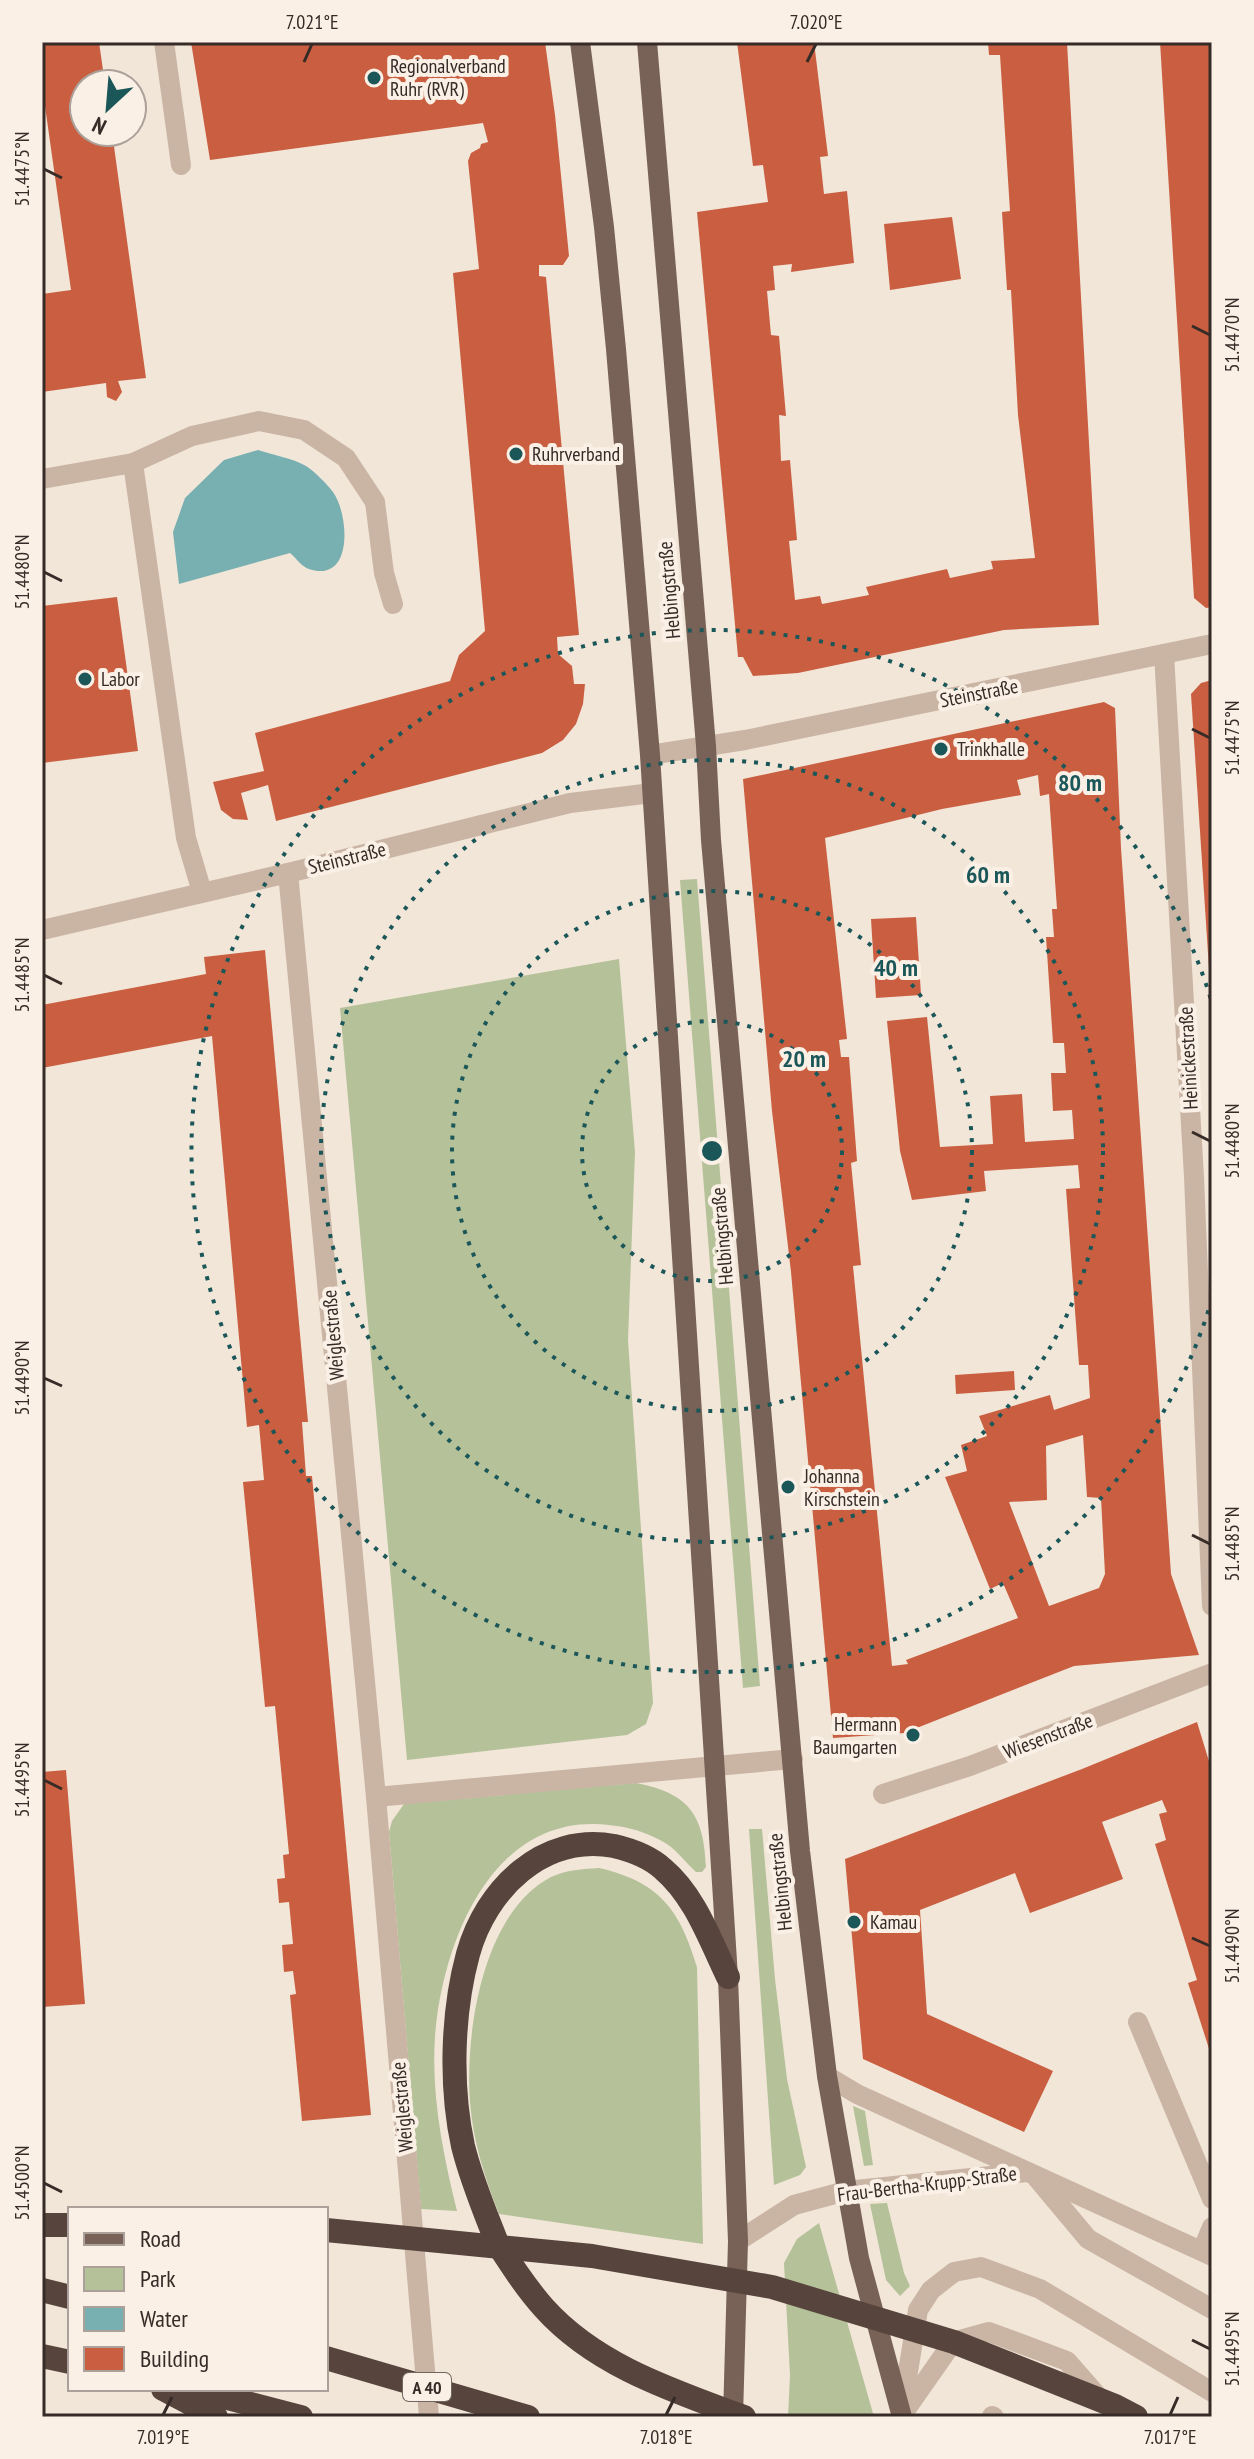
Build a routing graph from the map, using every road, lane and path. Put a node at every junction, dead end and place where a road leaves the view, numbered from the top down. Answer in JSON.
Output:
{"nodes":[{"id":1,"x":164,"y":42,"type":"edge"},
{"id":2,"x":580,"y":42,"type":"edge"},
{"id":3,"x":647,"y":42,"type":"edge"},
{"id":4,"x":181,"y":165,"type":"dead end"},
{"id":5,"x":133,"y":463,"type":"junction"},
{"id":6,"x":42,"y":479,"type":"edge"},
{"id":7,"x":393,"y":604,"type":"dead end"},
{"id":8,"x":1212,"y":644,"type":"edge"},
{"id":9,"x":1164,"y":654,"type":"junction"},
{"id":10,"x":706,"y":746,"type":"junction"},
{"id":11,"x":650,"y":755,"type":"junction"},
{"id":12,"x":652,"y":793,"type":"junction"},
{"id":13,"x":288,"y":873,"type":"junction"},
{"id":14,"x":202,"y":892,"type":"junction"},
{"id":15,"x":42,"y":930,"type":"edge"},
{"id":16,"x":1203,"y":1174,"type":"edge"},
{"id":17,"x":1212,"y":1606,"type":"edge"},
{"id":18,"x":1212,"y":1673,"type":"edge"},
{"id":19,"x":793,"y":1759,"type":"junction"},
{"id":20,"x":714,"y":1767,"type":"junction"},
{"id":21,"x":883,"y":1794,"type":"dead end"},
{"id":22,"x":376,"y":1797,"type":"junction"},
{"id":23,"x":728,"y":1977,"type":"junction"},
{"id":24,"x":1138,"y":2022,"type":"dead end"},
{"id":25,"x":827,"y":2076,"type":"junction"},
{"id":26,"x":1031,"y":2172,"type":"junction"},
{"id":27,"x":846,"y":2191,"type":"junction"},
{"id":28,"x":1212,"y":2199,"type":"edge"},
{"id":29,"x":42,"y":2225,"type":"edge"},
{"id":30,"x":68,"y":2225,"type":"edge"},
{"id":31,"x":1212,"y":2227,"type":"edge"},
{"id":32,"x":328,"y":2230,"type":"edge"},
{"id":33,"x":738,"y":2241,"type":"junction"},
{"id":34,"x":1207,"y":2253,"type":"edge"},
{"id":35,"x":42,"y":2290,"type":"edge"},
{"id":36,"x":68,"y":2296,"type":"edge"},
{"id":37,"x":1212,"y":2309,"type":"edge"},
{"id":38,"x":42,"y":2356,"type":"edge"},
{"id":39,"x":328,"y":2359,"type":"edge"},
{"id":40,"x":68,"y":2362,"type":"edge"},
{"id":41,"x":176,"y":2391,"type":"edge"},
{"id":42,"x":1212,"y":2392,"type":"edge"},
{"id":43,"x":901,"y":2416,"type":"edge"},
{"id":44,"x":216,"y":2417,"type":"edge"},
{"id":45,"x":301,"y":2417,"type":"edge"},
{"id":46,"x":429,"y":2417,"type":"edge"},
{"id":47,"x":528,"y":2417,"type":"edge"},
{"id":48,"x":733,"y":2417,"type":"edge"},
{"id":49,"x":744,"y":2417,"type":"edge"},
{"id":50,"x":1116,"y":2417,"type":"edge"},
{"id":51,"x":1136,"y":2417,"type":"edge"}],
"edges":[{"from":1,"to":4,"type":"street"},
{"from":2,"to":11,"type":"main road","name":"Helbingstraße"},
{"from":3,"to":10,"type":"main road","name":"Helbingstraße"},
{"from":5,"to":6,"type":"street"},
{"from":5,"to":7,"type":"street"},
{"from":5,"to":14,"type":"street"},
{"from":8,"to":9,"type":"street","name":"Steinstraße"},
{"from":9,"to":10,"type":"street","name":"Steinstraße"},
{"from":9,"to":16,"type":"street","name":"Heinickestraße"},
{"from":10,"to":11,"type":"street","name":"Steinstraße"},
{"from":10,"to":19,"type":"main road","name":"Helbingstraße"},
{"from":11,"to":12,"type":"main road","name":"Helbingstraße"},
{"from":12,"to":13,"type":"street","name":"Steinstraße"},
{"from":12,"to":20,"type":"main road","name":"Helbingstraße"},
{"from":13,"to":14,"type":"street","name":"Steinstraße"},
{"from":13,"to":22,"type":"street","name":"Weiglestraße"},
{"from":14,"to":15,"type":"street","name":"Steinstraße"},
{"from":16,"to":17,"type":"street","name":"Heinickestraße"},
{"from":18,"to":21,"type":"street","name":"Wiesenstraße"},
{"from":19,"to":20,"type":"street"},
{"from":19,"to":25,"type":"main road","name":"Helbingstraße"},
{"from":20,"to":22,"type":"street"},
{"from":20,"to":23,"type":"main road","name":"Helbingstraße"},
{"from":22,"to":46,"type":"street","name":"Weiglestraße"},
{"from":23,"to":33,"type":"main road","name":"Helbingstraße"},
{"from":23,"to":49,"type":"highway","bridge":true},
{"from":24,"to":28,"type":"street"},
{"from":25,"to":26,"type":"street","name":"Frau-Bertha-Krupp-Straße"},
{"from":25,"to":27,"type":"main road","name":"Helbingstraße"},
{"from":26,"to":27,"type":"street","name":"Frau-Bertha-Krupp-Straße"},
{"from":26,"to":34,"type":"street","name":"Frau-Bertha-Krupp-Straße"},
{"from":26,"to":37,"type":"street"},
{"from":27,"to":33,"type":"street","name":"Frau-Bertha-Krupp-Straße"},
{"from":27,"to":43,"type":"main road","name":"Helbingstraße"},
{"from":29,"to":30,"type":"highway"},
{"from":31,"to":34,"type":"street"},
{"from":32,"to":51,"type":"highway","bridge":true},
{"from":33,"to":48,"type":"main road","name":"Helbingstraße"},
{"from":35,"to":36,"type":"highway"},
{"from":38,"to":40,"type":"highway"},
{"from":39,"to":47,"type":"highway","number":"A 40","bridge":true},
{"from":41,"to":44,"type":"highway"},
{"from":41,"to":45,"type":"highway"},
{"from":42,"to":43,"type":"street"},
{"from":43,"to":50,"type":"street"}]}
